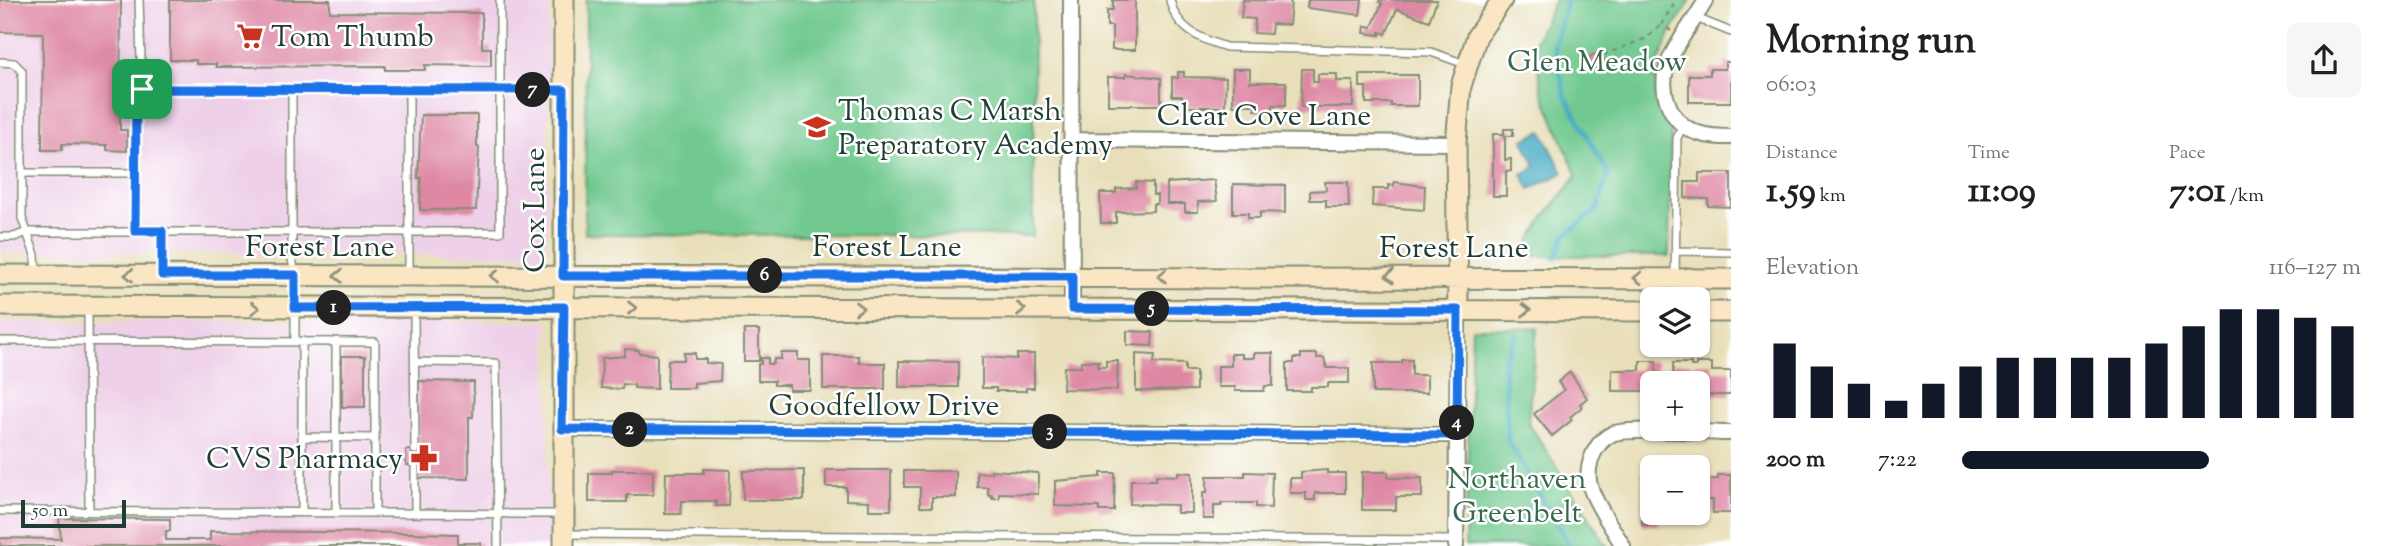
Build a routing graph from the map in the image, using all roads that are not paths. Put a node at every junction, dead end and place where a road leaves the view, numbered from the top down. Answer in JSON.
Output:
{"nodes":[{"id":1,"x":139,"y":0,"type":"edge"},
{"id":2,"x":500,"y":0,"type":"edge"},
{"id":3,"x":564,"y":0,"type":"edge"},
{"id":4,"x":1071,"y":0,"type":"edge"},
{"id":5,"x":1170,"y":0,"type":"edge"},
{"id":6,"x":1502,"y":0,"type":"edge"},
{"id":7,"x":1706,"y":0,"type":"edge"},
{"id":8,"x":1696,"y":18,"type":"junction"},
{"id":9,"x":1731,"y":32,"type":"edge"},
{"id":10,"x":0,"y":62,"type":"edge"},
{"id":11,"x":1466,"y":65,"type":"junction"},
{"id":12,"x":142,"y":89,"type":"junction"},
{"id":13,"x":292,"y":89,"type":"junction"},
{"id":14,"x":409,"y":89,"type":"junction"},
{"id":15,"x":500,"y":90,"type":"junction"},
{"id":16,"x":564,"y":90,"type":"junction"},
{"id":17,"x":1684,"y":125,"type":"junction"},
{"id":18,"x":1731,"y":137,"type":"edge"},
{"id":19,"x":1072,"y":140,"type":"junction"},
{"id":20,"x":1457,"y":143,"type":"junction"},
{"id":21,"x":22,"y":173,"type":"junction"},
{"id":22,"x":136,"y":173,"type":"junction"},
{"id":23,"x":135,"y":231,"type":"junction"},
{"id":24,"x":162,"y":231,"type":"junction"},
{"id":25,"x":27,"y":232,"type":"junction"},
{"id":26,"x":292,"y":232,"type":"junction"},
{"id":27,"x":409,"y":232,"type":"junction"},
{"id":28,"x":0,"y":237,"type":"edge"},
{"id":29,"x":1676,"y":251,"type":"junction"},
{"id":30,"x":1731,"y":252,"type":"edge"},
{"id":31,"x":0,"y":275,"type":"edge"},
{"id":32,"x":36,"y":275,"type":"junction"},
{"id":33,"x":162,"y":275,"type":"junction"},
{"id":34,"x":295,"y":275,"type":"junction"},
{"id":35,"x":409,"y":276,"type":"junction"},
{"id":36,"x":563,"y":276,"type":"junction"},
{"id":37,"x":1072,"y":276,"type":"junction"},
{"id":38,"x":1458,"y":276,"type":"junction"},
{"id":39,"x":1682,"y":278,"type":"junction"},
{"id":40,"x":1731,"y":279,"type":"edge"},
{"id":41,"x":1685,"y":287,"type":"edge"},
{"id":42,"x":0,"y":306,"type":"edge"},
{"id":43,"x":88,"y":307,"type":"junction"},
{"id":44,"x":564,"y":307,"type":"junction"},
{"id":45,"x":295,"y":308,"type":"junction"},
{"id":46,"x":414,"y":309,"type":"junction"},
{"id":47,"x":1072,"y":309,"type":"junction"},
{"id":48,"x":1458,"y":310,"type":"junction"},
{"id":49,"x":1640,"y":311,"type":"edge"},
{"id":50,"x":1710,"y":312,"type":"edge"},
{"id":51,"x":1731,"y":312,"type":"edge"},
{"id":52,"x":0,"y":341,"type":"edge"},
{"id":53,"x":90,"y":341,"type":"junction"},
{"id":54,"x":298,"y":341,"type":"junction"},
{"id":55,"x":336,"y":341,"type":"junction"},
{"id":56,"x":416,"y":362,"type":"junction"},
{"id":57,"x":562,"y":429,"type":"junction"},
{"id":58,"x":1731,"y":433,"type":"edge"},
{"id":59,"x":1457,"y":435,"type":"junction"},
{"id":60,"x":302,"y":438,"type":"junction"},
{"id":61,"x":336,"y":438,"type":"junction"},
{"id":62,"x":375,"y":438,"type":"junction"},
{"id":63,"x":415,"y":450,"type":"dead end"},
{"id":64,"x":415,"y":466,"type":"dead end"},
{"id":65,"x":0,"y":510,"type":"edge"},
{"id":66,"x":89,"y":511,"type":"junction"},
{"id":67,"x":302,"y":513,"type":"junction"},
{"id":68,"x":336,"y":513,"type":"junction"},
{"id":69,"x":375,"y":513,"type":"junction"},
{"id":70,"x":415,"y":513,"type":"junction"},
{"id":71,"x":498,"y":514,"type":"junction"},
{"id":72,"x":563,"y":531,"type":"edge"},
{"id":73,"x":1456,"y":543,"type":"edge"},
{"id":74,"x":498,"y":546,"type":"edge"},
{"id":75,"x":1623,"y":546,"type":"edge"}],
"edges":[{"from":1,"to":12,"type":"lane"},
{"from":2,"to":15,"type":"lane"},
{"from":3,"to":16,"type":"main road","name":"Cox Lane"},
{"from":4,"to":19,"type":"street"},
{"from":5,"to":11,"type":"lane"},
{"from":6,"to":11,"type":"main road"},
{"from":7,"to":8,"type":"street"},
{"from":8,"to":9,"type":"lane"},
{"from":8,"to":17,"type":"street"},
{"from":10,"to":21,"type":"lane"},
{"from":11,"to":20,"type":"main road"},
{"from":12,"to":13,"type":"lane"},
{"from":12,"to":22,"type":"lane"},
{"from":13,"to":14,"type":"lane"},
{"from":13,"to":26,"type":"lane"},
{"from":14,"to":15,"type":"lane"},
{"from":14,"to":27,"type":"lane"},
{"from":15,"to":16,"type":"lane"},
{"from":15,"to":27,"type":"lane"},
{"from":16,"to":36,"type":"main road","name":"Cox Lane"},
{"from":17,"to":18,"type":"street"},
{"from":17,"to":29,"type":"lane"},
{"from":19,"to":20,"type":"street","name":"Clear Cove Lane"},
{"from":19,"to":37,"type":"street"},
{"from":20,"to":38,"type":"main road"},
{"from":21,"to":22,"type":"lane"},
{"from":21,"to":25,"type":"lane"},
{"from":22,"to":23,"type":"lane"},
{"from":23,"to":24,"type":"lane"},
{"from":23,"to":25,"type":"lane"},
{"from":24,"to":26,"type":"lane"},
{"from":24,"to":33,"type":"lane"},
{"from":25,"to":28,"type":"lane"},
{"from":25,"to":32,"type":"lane"},
{"from":26,"to":27,"type":"lane"},
{"from":26,"to":34,"type":"lane"},
{"from":27,"to":35,"type":"lane"},
{"from":29,"to":30,"type":"lane"},
{"from":29,"to":39,"type":"lane"},
{"from":31,"to":32,"type":"main road","name":"Forest Lane"},
{"from":33,"to":32,"type":"main road","name":"Forest Lane","one_way":true},
{"from":33,"to":34,"type":"main road","name":"Forest Lane"},
{"from":35,"to":34,"type":"main road","name":"Forest Lane","one_way":true},
{"from":34,"to":45,"type":"main road"},
{"from":36,"to":35,"type":"main road","name":"Forest Lane","one_way":true},
{"from":36,"to":37,"type":"main road","name":"Forest Lane"},
{"from":36,"to":44,"type":"main road","name":"Cox Lane"},
{"from":38,"to":37,"type":"main road","name":"Forest Lane","one_way":true},
{"from":37,"to":47,"type":"street"},
{"from":39,"to":38,"type":"main road","name":"Forest Lane","one_way":true},
{"from":38,"to":48,"type":"main road"},
{"from":39,"to":40,"type":"main road","name":"Forest Lane"},
{"from":39,"to":41,"type":"main road"},
{"from":42,"to":43,"type":"main road","name":"Forest Lane"},
{"from":43,"to":45,"type":"main road","name":"Forest Lane","one_way":true},
{"from":43,"to":53,"type":"lane"},
{"from":44,"to":46,"type":"main road","name":"Forest Lane"},
{"from":44,"to":47,"type":"main road","name":"Forest Lane","one_way":true},
{"from":44,"to":57,"type":"main road","name":"Cox Lane"},
{"from":45,"to":46,"type":"main road","name":"Forest Lane"},
{"from":45,"to":54,"type":"lane"},
{"from":46,"to":56,"type":"lane"},
{"from":47,"to":48,"type":"main road","name":"Forest Lane"},
{"from":48,"to":49,"type":"main road","name":"Forest Lane","one_way":true},
{"from":48,"to":59,"type":"street"},
{"from":50,"to":51,"type":"main road"},
{"from":52,"to":53,"type":"lane"},
{"from":53,"to":54,"type":"lane"},
{"from":53,"to":66,"type":"lane"},
{"from":54,"to":55,"type":"lane"},
{"from":54,"to":60,"type":"lane"},
{"from":55,"to":61,"type":"lane"},
{"from":55,"to":62,"type":"lane"},
{"from":56,"to":63,"type":"lane"},
{"from":56,"to":71,"type":"lane"},
{"from":57,"to":59,"type":"street","name":"Goodfellow Drive"},
{"from":57,"to":72,"type":"main road","name":"Cox Lane"},
{"from":58,"to":75,"type":"street"},
{"from":59,"to":73,"type":"street"},
{"from":60,"to":61,"type":"lane"},
{"from":60,"to":67,"type":"lane"},
{"from":61,"to":62,"type":"lane"},
{"from":61,"to":68,"type":"lane"},
{"from":62,"to":69,"type":"lane"},
{"from":64,"to":70,"type":"lane"},
{"from":65,"to":66,"type":"lane"},
{"from":66,"to":67,"type":"lane"},
{"from":67,"to":68,"type":"lane"},
{"from":68,"to":69,"type":"lane"},
{"from":69,"to":70,"type":"lane"},
{"from":70,"to":71,"type":"lane"},
{"from":71,"to":72,"type":"lane"},
{"from":71,"to":74,"type":"lane"},
{"from":72,"to":73,"type":"lane"}]}
